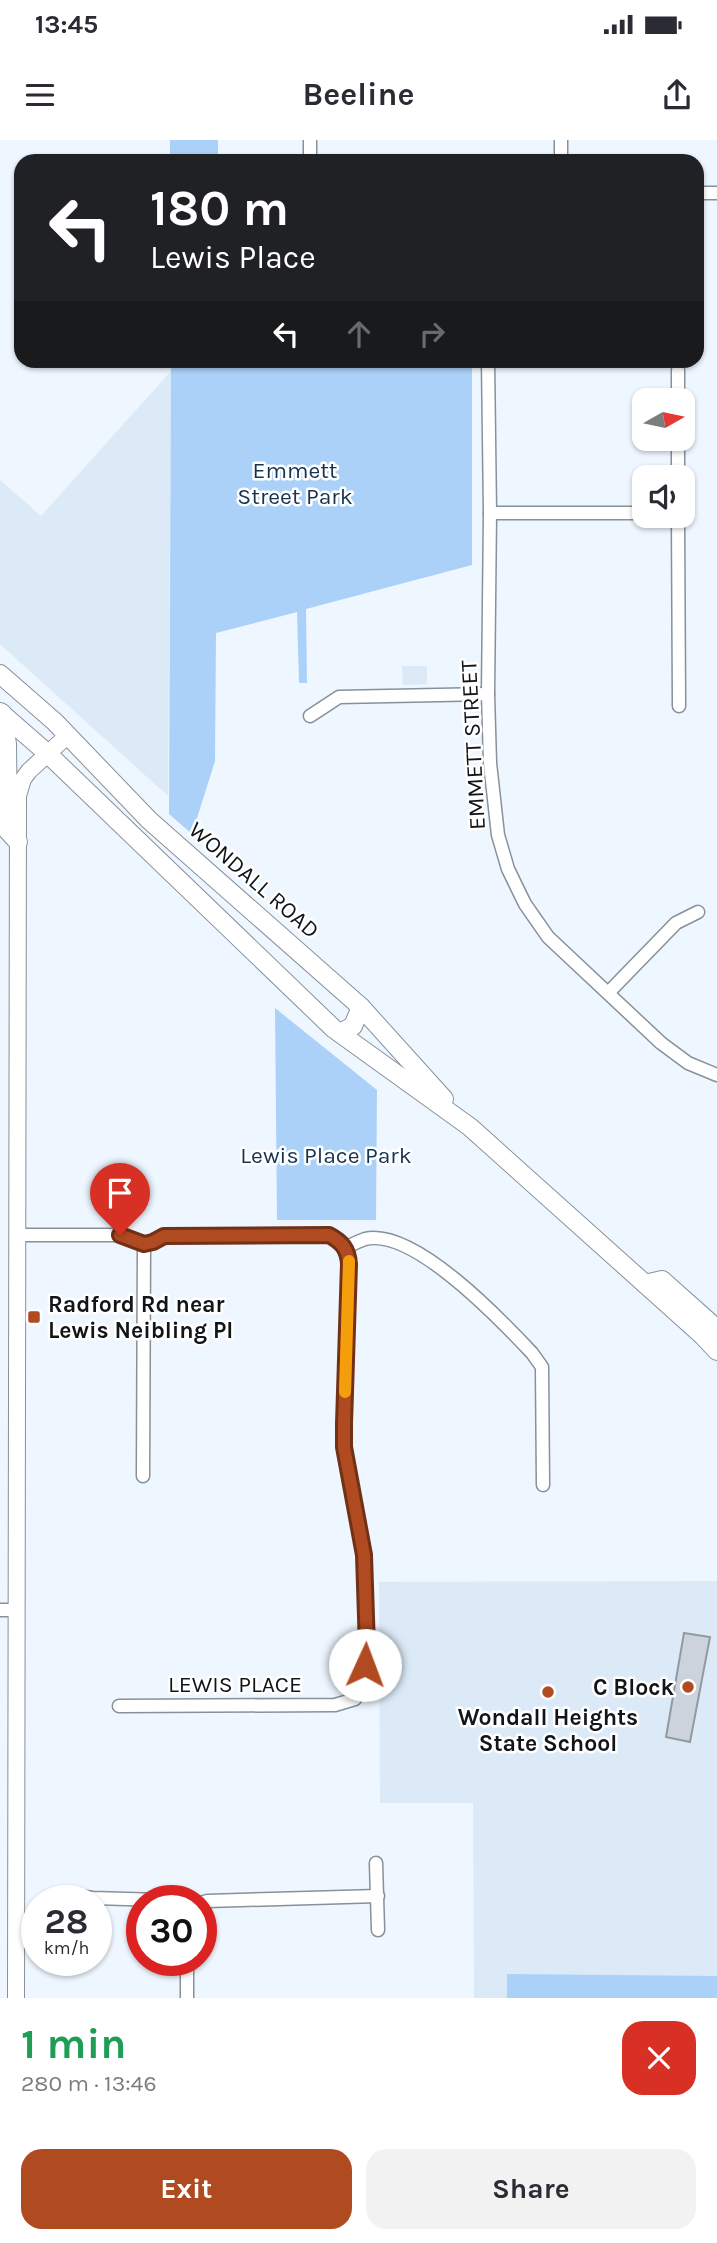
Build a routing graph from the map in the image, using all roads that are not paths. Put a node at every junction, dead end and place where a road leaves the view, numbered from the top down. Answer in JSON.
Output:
{"nodes":[{"id":1,"x":488,"y":368,"type":"edge"},
{"id":2,"x":678,"y":370,"type":"dead end"},
{"id":3,"x":678,"y":388,"type":"edge"},
{"id":4,"x":490,"y":513,"type":"junction"},
{"id":5,"x":632,"y":513,"type":"edge"},
{"id":6,"x":678,"y":528,"type":"edge"},
{"id":7,"x":0,"y":674,"type":"edge"},
{"id":8,"x":488,"y":694,"type":"junction"},
{"id":9,"x":679,"y":706,"type":"dead end"},
{"id":10,"x":1,"y":712,"type":"edge"},
{"id":11,"x":310,"y":716,"type":"dead end"},
{"id":12,"x":68,"y":735,"type":"junction"},
{"id":13,"x":47,"y":753,"type":"junction"},
{"id":14,"x":18,"y":842,"type":"junction"},
{"id":15,"x":698,"y":912,"type":"dead end"},
{"id":16,"x":608,"y":993,"type":"junction"},
{"id":17,"x":361,"y":1007,"type":"junction"},
{"id":18,"x":340,"y":1033,"type":"junction"},
{"id":19,"x":717,"y":1075,"type":"edge"},
{"id":20,"x":470,"y":1127,"type":"junction"},
{"id":21,"x":17,"y":1235,"type":"junction"},
{"id":22,"x":144,"y":1244,"type":"junction"},
{"id":23,"x":345,"y":1248,"type":"junction"},
{"id":24,"x":645,"y":1284,"type":"junction"},
{"id":25,"x":717,"y":1329,"type":"edge"},
{"id":26,"x":717,"y":1351,"type":"edge"},
{"id":27,"x":143,"y":1476,"type":"dead end"},
{"id":28,"x":543,"y":1485,"type":"dead end"},
{"id":29,"x":8,"y":1610,"type":"edge"},
{"id":30,"x":118,"y":1706,"type":"dead end"},
{"id":31,"x":376,"y":1863,"type":"dead end"},
{"id":32,"x":378,"y":1896,"type":"junction"},
{"id":33,"x":217,"y":1901,"type":"edge"},
{"id":34,"x":378,"y":1930,"type":"dead end"},
{"id":35,"x":187,"y":1976,"type":"edge"},
{"id":36,"x":16,"y":1998,"type":"edge"},
{"id":37,"x":187,"y":1998,"type":"edge"}],
"edges":[{"from":1,"to":4,"type":"street","name":"EMMETT STREET"},
{"from":2,"to":3,"type":"street"},
{"from":4,"to":5,"type":"street"},
{"from":4,"to":8,"type":"street","name":"EMMETT STREET"},
{"from":6,"to":9,"type":"street"},
{"from":7,"to":12,"type":"main road","name":"WONDALL ROAD"},
{"from":8,"to":11,"type":"street"},
{"from":8,"to":16,"type":"street","name":"EMMETT STREET"},
{"from":10,"to":13,"type":"main road","name":"WONDALL ROAD"},
{"from":10,"to":14,"type":"main road"},
{"from":12,"to":13,"type":"street"},
{"from":12,"to":17,"type":"main road","name":"WONDALL ROAD"},
{"from":13,"to":14,"type":"street"},
{"from":13,"to":18,"type":"main road","name":"WONDALL ROAD"},
{"from":14,"to":21,"type":"street"},
{"from":15,"to":16,"type":"street"},
{"from":16,"to":19,"type":"street","name":"EMMETT STREET"},
{"from":17,"to":18,"type":"main road"},
{"from":17,"to":20,"type":"main road","name":"WONDALL ROAD"},
{"from":18,"to":20,"type":"main road","name":"WONDALL ROAD"},
{"from":20,"to":24,"type":"main road","name":"WONDALL ROAD"},
{"from":21,"to":22,"type":"street"},
{"from":21,"to":29,"type":"street"},
{"from":22,"to":23,"type":"street"},
{"from":22,"to":27,"type":"street"},
{"from":23,"to":28,"type":"street"},
{"from":23,"to":30,"type":"street","name":"LEWIS PLACE"},
{"from":24,"to":25,"type":"main road"},
{"from":24,"to":26,"type":"main road","name":"WONDALL ROAD"},
{"from":29,"to":36,"type":"street"},
{"from":31,"to":32,"type":"street"},
{"from":32,"to":33,"type":"street"},
{"from":32,"to":34,"type":"street"},
{"from":35,"to":37,"type":"street"}]}
